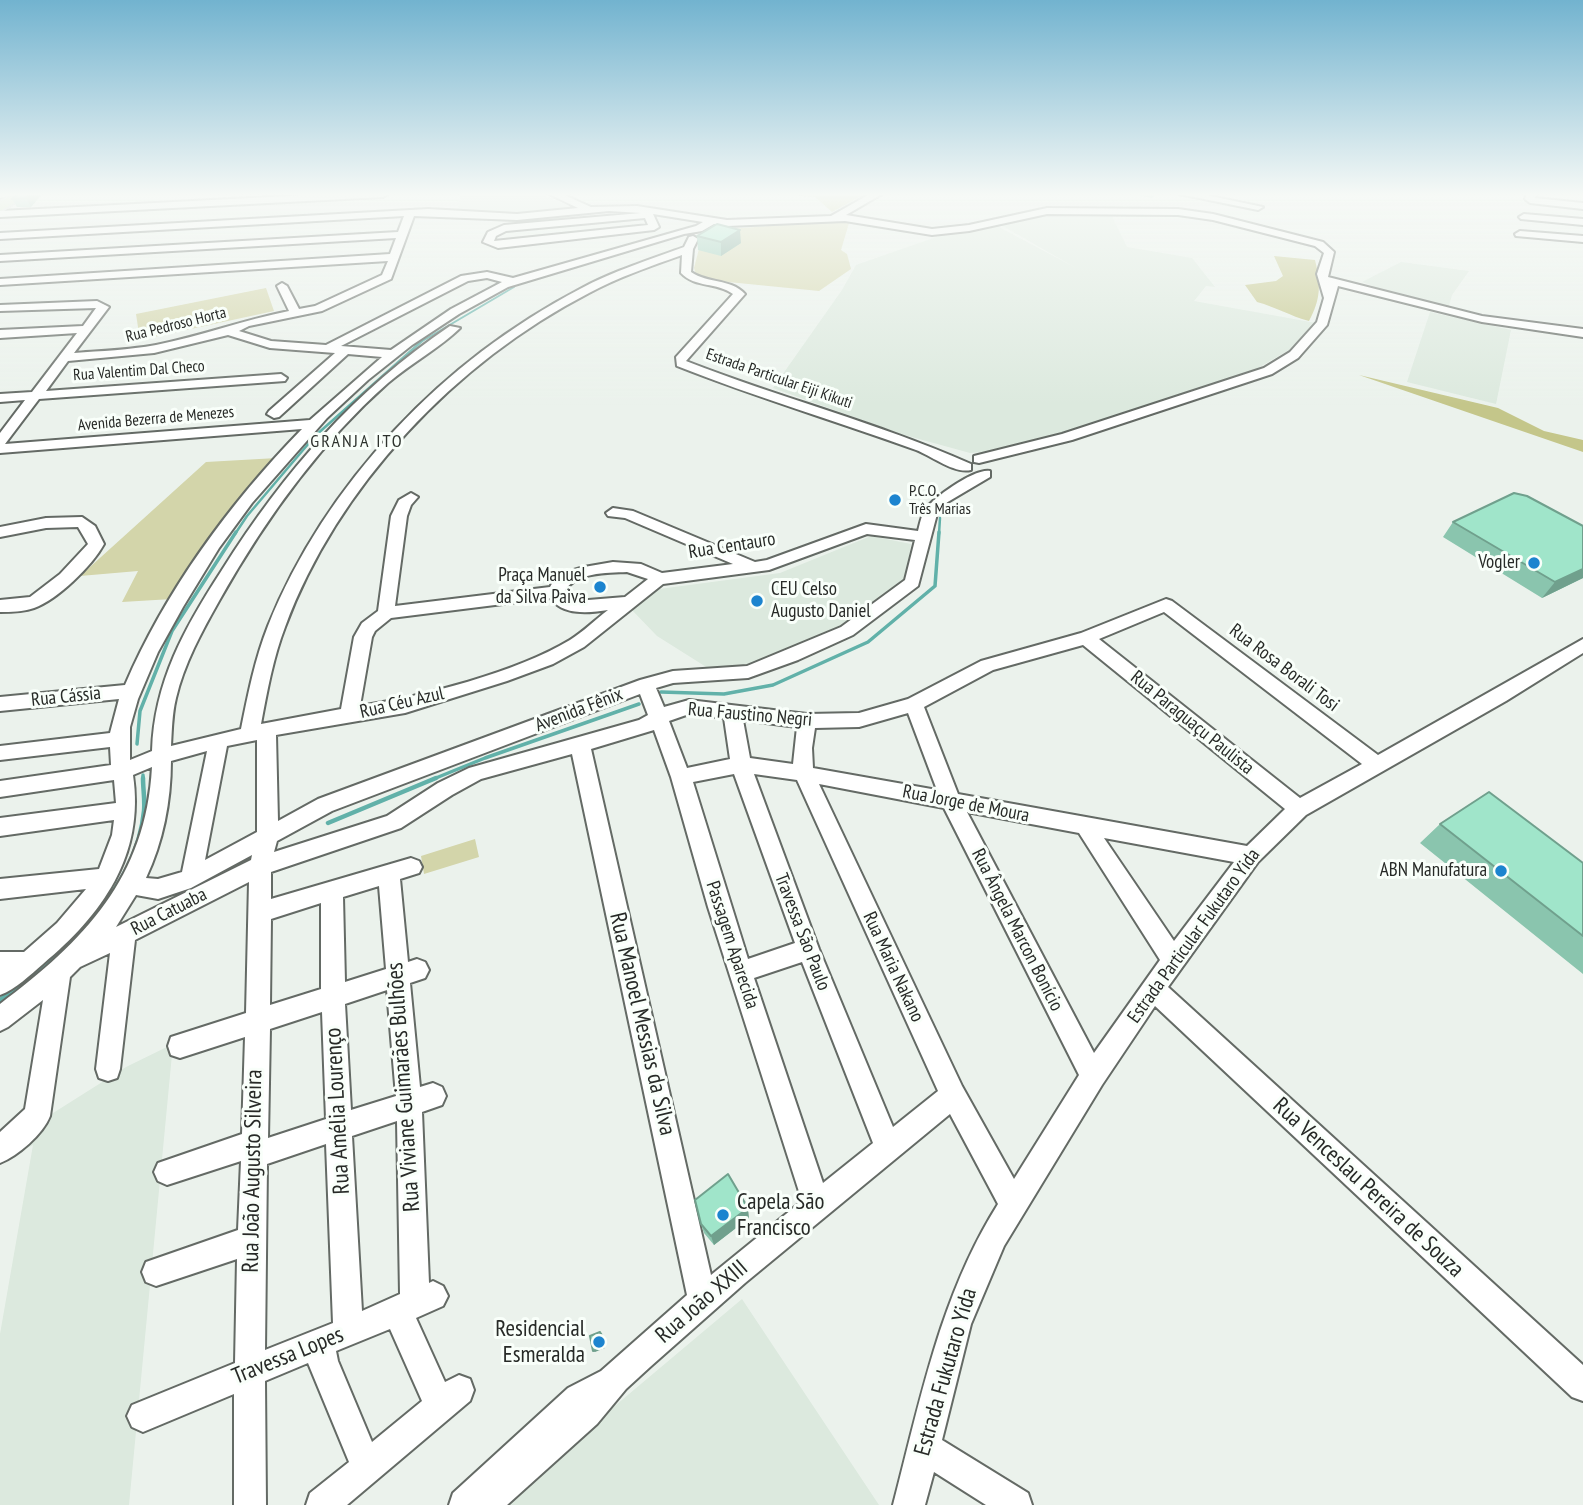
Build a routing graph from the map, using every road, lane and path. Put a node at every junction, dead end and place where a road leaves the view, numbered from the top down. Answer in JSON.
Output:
{"nodes":[{"id":1,"x":67,"y":264,"type":"edge"},
{"id":2,"x":207,"y":264,"type":"edge"},
{"id":3,"x":279,"y":264,"type":"edge"},
{"id":4,"x":392,"y":264,"type":"edge"},
{"id":5,"x":570,"y":264,"type":"edge"},
{"id":6,"x":648,"y":264,"type":"edge"},
{"id":7,"x":686,"y":264,"type":"edge"},
{"id":8,"x":1325,"y":264,"type":"edge"},
{"id":9,"x":561,"y":267,"type":"joint"},
{"id":10,"x":204,"y":269,"type":"junction"},
{"id":11,"x":54,"y":279,"type":"junction"},
{"id":12,"x":1330,"y":281,"type":"junction"},
{"id":13,"x":0,"y":282,"type":"edge"},
{"id":14,"x":192,"y":285,"type":"dead end"},
{"id":15,"x":516,"y":285,"type":"junction"},
{"id":16,"x":282,"y":286,"type":"dead end"},
{"id":17,"x":46,"y":288,"type":"dead end"},
{"id":18,"x":0,"y":308,"type":"edge"},
{"id":19,"x":296,"y":314,"type":"junction"},
{"id":20,"x":86,"y":329,"type":"junction"},
{"id":21,"x":229,"y":331,"type":"junction"},
{"id":22,"x":1583,"y":333,"type":"edge"},
{"id":23,"x":0,"y":334,"type":"edge"},
{"id":24,"x":327,"y":349,"type":"junction"},
{"id":25,"x":345,"y":350,"type":"junction"},
{"id":26,"x":391,"y":354,"type":"junction"},
{"id":27,"x":64,"y":358,"type":"junction"},
{"id":28,"x":281,"y":378,"type":"dead end"},
{"id":29,"x":36,"y":396,"type":"junction"},
{"id":30,"x":0,"y":398,"type":"edge"},
{"id":31,"x":274,"y":414,"type":"dead end"},
{"id":32,"x":316,"y":424,"type":"junction"},
{"id":33,"x":0,"y":442,"type":"edge"},
{"id":34,"x":0,"y":449,"type":"edge"},
{"id":35,"x":976,"y":471,"type":"junction"},
{"id":36,"x":411,"y":497,"type":"dead end"},
{"id":37,"x":613,"y":513,"type":"dead end"},
{"id":38,"x":0,"y":532,"type":"edge"},
{"id":39,"x":923,"y":536,"type":"junction"},
{"id":40,"x":729,"y":563,"type":"junction"},
{"id":41,"x":658,"y":579,"type":"junction"},
{"id":42,"x":556,"y":592,"type":"junction"},
{"id":43,"x":626,"y":602,"type":"junction"},
{"id":44,"x":1166,"y":605,"type":"joint"},
{"id":45,"x":0,"y":607,"type":"edge"},
{"id":46,"x":386,"y":612,"type":"junction"},
{"id":47,"x":1086,"y":638,"type":"junction"},
{"id":48,"x":1583,"y":645,"type":"edge"},
{"id":49,"x":646,"y":685,"type":"junction"},
{"id":50,"x":132,"y":691,"type":"junction"},
{"id":51,"x":0,"y":704,"type":"edge"},
{"id":52,"x":914,"y":704,"type":"junction"},
{"id":53,"x":732,"y":711,"type":"junction"},
{"id":54,"x":349,"y":715,"type":"junction"},
{"id":55,"x":658,"y":718,"type":"junction"},
{"id":56,"x":807,"y":721,"type":"junction"},
{"id":57,"x":258,"y":732,"type":"junction"},
{"id":58,"x":119,"y":738,"type":"junction"},
{"id":59,"x":219,"y":741,"type":"junction"},
{"id":60,"x":580,"y":746,"type":"junction"},
{"id":61,"x":0,"y":753,"type":"edge"},
{"id":62,"x":161,"y":756,"type":"junction"},
{"id":63,"x":1376,"y":764,"type":"junction"},
{"id":64,"x":741,"y":765,"type":"junction"},
{"id":65,"x":121,"y":771,"type":"junction"},
{"id":66,"x":803,"y":772,"type":"junction"},
{"id":67,"x":681,"y":777,"type":"junction"},
{"id":68,"x":0,"y":789,"type":"edge"},
{"id":69,"x":951,"y":801,"type":"junction"},
{"id":70,"x":1299,"y":809,"type":"junction"},
{"id":71,"x":125,"y":810,"type":"junction"},
{"id":72,"x":0,"y":827,"type":"edge"},
{"id":73,"x":1086,"y":827,"type":"junction"},
{"id":74,"x":268,"y":838,"type":"junction"},
{"id":75,"x":1251,"y":856,"type":"junction"},
{"id":76,"x":260,"y":866,"type":"junction"},
{"id":77,"x":104,"y":878,"type":"junction"},
{"id":78,"x":191,"y":879,"type":"junction"},
{"id":79,"x":133,"y":885,"type":"junction"},
{"id":80,"x":161,"y":888,"type":"junction"},
{"id":81,"x":0,"y":889,"type":"edge"},
{"id":82,"x":332,"y":891,"type":"junction"},
{"id":83,"x":260,"y":912,"type":"junction"},
{"id":84,"x":159,"y":918,"type":"junction"},
{"id":85,"x":124,"y":935,"type":"junction"},
{"id":86,"x":808,"y":949,"type":"junction"},
{"id":87,"x":1173,"y":960,"type":"junction"},
{"id":88,"x":30,"y":962,"type":"junction"},
{"id":89,"x":0,"y":963,"type":"edge"},
{"id":90,"x":68,"y":966,"type":"junction"},
{"id":91,"x":741,"y":972,"type":"junction"},
{"id":92,"x":407,"y":973,"type":"junction"},
{"id":93,"x":0,"y":984,"type":"edge"},
{"id":94,"x":1153,"y":989,"type":"junction"},
{"id":95,"x":333,"y":997,"type":"junction"},
{"id":96,"x":0,"y":1019,"type":"edge"},
{"id":97,"x":257,"y":1022,"type":"junction"},
{"id":98,"x":180,"y":1046,"type":"dead end"},
{"id":99,"x":108,"y":1069,"type":"dead end"},
{"id":100,"x":1093,"y":1076,"type":"junction"},
{"id":101,"x":953,"y":1095,"type":"junction"},
{"id":102,"x":421,"y":1100,"type":"junction"},
{"id":103,"x":339,"y":1127,"type":"junction"},
{"id":104,"x":888,"y":1147,"type":"junction"},
{"id":105,"x":0,"y":1150,"type":"edge"},
{"id":106,"x":253,"y":1150,"type":"junction"},
{"id":107,"x":167,"y":1172,"type":"dead end"},
{"id":108,"x":817,"y":1205,"type":"junction"},
{"id":109,"x":1013,"y":1205,"type":"junction"},
{"id":110,"x":251,"y":1240,"type":"junction"},
{"id":111,"x":156,"y":1272,"type":"dead end"},
{"id":112,"x":416,"y":1302,"type":"junction"},
{"id":113,"x":703,"y":1302,"type":"junction"},
{"id":114,"x":334,"y":1337,"type":"junction"},
{"id":115,"x":248,"y":1373,"type":"junction"},
{"id":116,"x":615,"y":1378,"type":"junction"},
{"id":117,"x":1583,"y":1386,"type":"edge"},
{"id":118,"x":144,"y":1416,"type":"dead end"},
{"id":119,"x":924,"y":1447,"type":"junction"},
{"id":120,"x":367,"y":1467,"type":"junction"},
{"id":121,"x":246,"y":1503,"type":"edge"},
{"id":122,"x":322,"y":1505,"type":"edge"},
{"id":123,"x":465,"y":1505,"type":"edge"},
{"id":124,"x":483,"y":1505,"type":"edge"},
{"id":125,"x":909,"y":1505,"type":"edge"},
{"id":126,"x":1016,"y":1505,"type":"edge"}],
"edges":[{"from":1,"to":11,"type":"street"},
{"from":2,"to":10,"type":"street"},
{"from":3,"to":10,"type":"street"},
{"from":4,"to":19,"type":"street","name":"Rua Pedroso Horta"},
{"from":5,"to":9,"type":"street"},
{"from":6,"to":57,"type":"street","name":"Rua João Augusto Silveira"},
{"from":7,"to":35,"type":"street","name":"Estrada Particular Eiji Kikuti"},
{"from":8,"to":12,"type":"street"},
{"from":9,"to":15,"type":"street"},
{"from":10,"to":11,"type":"street"},
{"from":10,"to":14,"type":"street"},
{"from":11,"to":13,"type":"street"},
{"from":11,"to":17,"type":"street"},
{"from":12,"to":22,"type":"street"},
{"from":12,"to":35,"type":"street"},
{"from":15,"to":24,"type":"street"},
{"from":15,"to":26,"type":"street"},
{"from":15,"to":62,"type":"street"},
{"from":16,"to":19,"type":"street"},
{"from":18,"to":20,"type":"street"},
{"from":19,"to":21,"type":"street","name":"Rua Pedroso Horta"},
{"from":20,"to":23,"type":"street"},
{"from":20,"to":27,"type":"street"},
{"from":21,"to":24,"type":"street"},
{"from":21,"to":27,"type":"street","name":"Rua Pedroso Horta"},
{"from":24,"to":25,"type":"street"},
{"from":25,"to":26,"type":"street"},
{"from":25,"to":31,"type":"street"},
{"from":26,"to":32,"type":"street"},
{"from":27,"to":29,"type":"street"},
{"from":28,"to":29,"type":"street","name":"Rua Valentim Dal Checo"},
{"from":29,"to":30,"type":"street","name":"Rua Valentim Dal Checo"},
{"from":29,"to":33,"type":"street"},
{"from":32,"to":34,"type":"street","name":"Avenida Bezerra de Menezes"},
{"from":32,"to":50,"type":"street"},
{"from":35,"to":39,"type":"street","name":"Avenida Fênix"},
{"from":36,"to":46,"type":"street"},
{"from":37,"to":40,"type":"street"},
{"from":38,"to":45,"type":"street"},
{"from":39,"to":40,"type":"street","name":"Rua Centauro"},
{"from":39,"to":49,"type":"street","name":"Avenida Fênix"},
{"from":40,"to":41,"type":"street","name":"Rua Centauro"},
{"from":41,"to":42,"type":"street","name":"Rua Centauro"},
{"from":41,"to":43,"type":"street","name":"Rua Céu Azul"},
{"from":42,"to":43,"type":"street"},
{"from":42,"to":46,"type":"street","name":"Rua Centauro"},
{"from":43,"to":54,"type":"street","name":"Rua Céu Azul"},
{"from":44,"to":47,"type":"street","name":"Rua Faustino Negri"},
{"from":44,"to":63,"type":"street","name":"Rua Rosa Borali Tosi"},
{"from":46,"to":54,"type":"street"},
{"from":47,"to":52,"type":"street","name":"Rua Faustino Negri"},
{"from":47,"to":70,"type":"street","name":"Rua Paraguaçu Paulista"},
{"from":48,"to":63,"type":"street","name":"Estrada Particular Fukutaro Yida"},
{"from":49,"to":55,"type":"street","name":"Passagem Aparecida"},
{"from":49,"to":74,"type":"street","name":"Avenida Fênix"},
{"from":50,"to":51,"type":"street","name":"Rua Cássia"},
{"from":50,"to":58,"type":"street"},
{"from":52,"to":56,"type":"street","name":"Rua Faustino Negri"},
{"from":52,"to":69,"type":"street","name":"Rua Ângela Marcon Bonício"},
{"from":53,"to":55,"type":"street","name":"Rua Faustino Negri"},
{"from":53,"to":56,"type":"street","name":"Rua Faustino Negri"},
{"from":53,"to":64,"type":"street","name":"Travessa São Paulo"},
{"from":54,"to":57,"type":"street","name":"Rua Céu Azul"},
{"from":55,"to":60,"type":"street","name":"Rua Faustino Negri"},
{"from":55,"to":67,"type":"street","name":"Passagem Aparecida"},
{"from":56,"to":66,"type":"street","name":"Rua Maria Nakano"},
{"from":57,"to":59,"type":"street","name":"Rua Céu Azul"},
{"from":57,"to":74,"type":"street","name":"Rua João Augusto Silveira"},
{"from":58,"to":61,"type":"street"},
{"from":58,"to":65,"type":"street"},
{"from":59,"to":62,"type":"street","name":"Rua Céu Azul"},
{"from":59,"to":78,"type":"street"},
{"from":60,"to":76,"type":"street","name":"Rua Faustino Negri"},
{"from":60,"to":113,"type":"street","name":"Rua Manoel Messias da Silva"},
{"from":62,"to":65,"type":"street","name":"Rua Céu Azul"},
{"from":62,"to":79,"type":"street"},
{"from":63,"to":70,"type":"street","name":"Estrada Particular Fukutaro Yida"},
{"from":64,"to":66,"type":"street","name":"Rua Jorge de Moura"},
{"from":64,"to":67,"type":"street","name":"Rua Jorge de Moura"},
{"from":64,"to":86,"type":"street","name":"Travessa São Paulo"},
{"from":65,"to":68,"type":"street","name":"Rua Céu Azul"},
{"from":65,"to":71,"type":"street"},
{"from":66,"to":69,"type":"street","name":"Rua Jorge de Moura"},
{"from":66,"to":101,"type":"street","name":"Rua Maria Nakano"},
{"from":67,"to":91,"type":"street","name":"Passagem Aparecida"},
{"from":69,"to":73,"type":"street","name":"Rua Jorge de Moura"},
{"from":69,"to":100,"type":"street","name":"Rua Ângela Marcon Bonício"},
{"from":70,"to":75,"type":"street","name":"Estrada Particular Fukutaro Yida"},
{"from":71,"to":72,"type":"street"},
{"from":71,"to":77,"type":"street"},
{"from":73,"to":75,"type":"street","name":"Rua Jorge de Moura"},
{"from":73,"to":87,"type":"street"},
{"from":74,"to":76,"type":"street","name":"Rua João Augusto Silveira"},
{"from":74,"to":78,"type":"street","name":"Avenida Fênix"},
{"from":75,"to":87,"type":"street","name":"Estrada Particular Fukutaro Yida"},
{"from":76,"to":83,"type":"street","name":"Rua João Augusto Silveira"},
{"from":76,"to":84,"type":"street","name":"Rua Catuaba"},
{"from":77,"to":81,"type":"street"},
{"from":77,"to":88,"type":"street"},
{"from":78,"to":80,"type":"street","name":"Avenida Fênix"},
{"from":79,"to":80,"type":"street","name":"Avenida Fênix"},
{"from":79,"to":90,"type":"street"},
{"from":80,"to":84,"type":"street"},
{"from":82,"to":83,"type":"street"},
{"from":82,"to":92,"type":"street","name":"Rua Viviane Guimarães Bulhões"},
{"from":82,"to":95,"type":"street","name":"Rua Amélia Lourenço"},
{"from":83,"to":97,"type":"street","name":"Rua João Augusto Silveira"},
{"from":84,"to":85,"type":"street","name":"Rua Catuaba"},
{"from":85,"to":90,"type":"street","name":"Rua Catuaba"},
{"from":85,"to":99,"type":"street"},
{"from":86,"to":91,"type":"street"},
{"from":86,"to":104,"type":"street","name":"Travessa São Paulo"},
{"from":87,"to":94,"type":"street","name":"Estrada Particular Fukutaro Yida"},
{"from":88,"to":89,"type":"street"},
{"from":88,"to":93,"type":"street"},
{"from":90,"to":96,"type":"street"},
{"from":90,"to":105,"type":"street"},
{"from":91,"to":108,"type":"street","name":"Passagem Aparecida"},
{"from":92,"to":95,"type":"street"},
{"from":92,"to":102,"type":"street","name":"Rua Viviane Guimarães Bulhões"},
{"from":94,"to":100,"type":"street","name":"Estrada Particular Fukutaro Yida"},
{"from":94,"to":117,"type":"street","name":"Rua Venceslau Pereira de Souza"},
{"from":95,"to":97,"type":"street"},
{"from":95,"to":103,"type":"street","name":"Rua Amélia Lourenço"},
{"from":97,"to":98,"type":"street"},
{"from":97,"to":106,"type":"street","name":"Rua João Augusto Silveira"},
{"from":100,"to":109,"type":"street","name":"Estrada Particular Fukutaro Yida"},
{"from":101,"to":104,"type":"street","name":"Rua João XXIII"},
{"from":101,"to":109,"type":"street","name":"Rua Maria Nakano"},
{"from":102,"to":103,"type":"street"},
{"from":102,"to":112,"type":"street","name":"Rua Viviane Guimarães Bulhões"},
{"from":103,"to":106,"type":"street"},
{"from":103,"to":114,"type":"street","name":"Rua Amélia Lourenço"},
{"from":104,"to":108,"type":"street","name":"Rua João XXIII"},
{"from":106,"to":107,"type":"street"},
{"from":106,"to":110,"type":"street","name":"Rua João Augusto Silveira"},
{"from":108,"to":113,"type":"street","name":"Rua João XXIII"},
{"from":109,"to":119,"type":"street","name":"Estrada Fukutaro Yida"},
{"from":110,"to":111,"type":"street"},
{"from":110,"to":115,"type":"street","name":"Rua João Augusto Silveira"},
{"from":112,"to":114,"type":"street","name":"Travessa Lopes"},
{"from":112,"to":120,"type":"street","name":"Rua Viviane Guimarães Bulhões"},
{"from":113,"to":116,"type":"street","name":"Rua João XXIII"},
{"from":114,"to":115,"type":"street","name":"Travessa Lopes"},
{"from":114,"to":120,"type":"street","name":"Rua Amélia Lourenço"},
{"from":115,"to":118,"type":"street","name":"Travessa Lopes"},
{"from":115,"to":121,"type":"street","name":"Rua João Augusto Silveira"},
{"from":116,"to":123,"type":"street","name":"Rua João XXIII"},
{"from":116,"to":124,"type":"street","name":"Rua João XXIII"},
{"from":119,"to":125,"type":"street","name":"Estrada Fukutaro Yida"},
{"from":119,"to":126,"type":"street"},
{"from":120,"to":122,"type":"street"}]}
